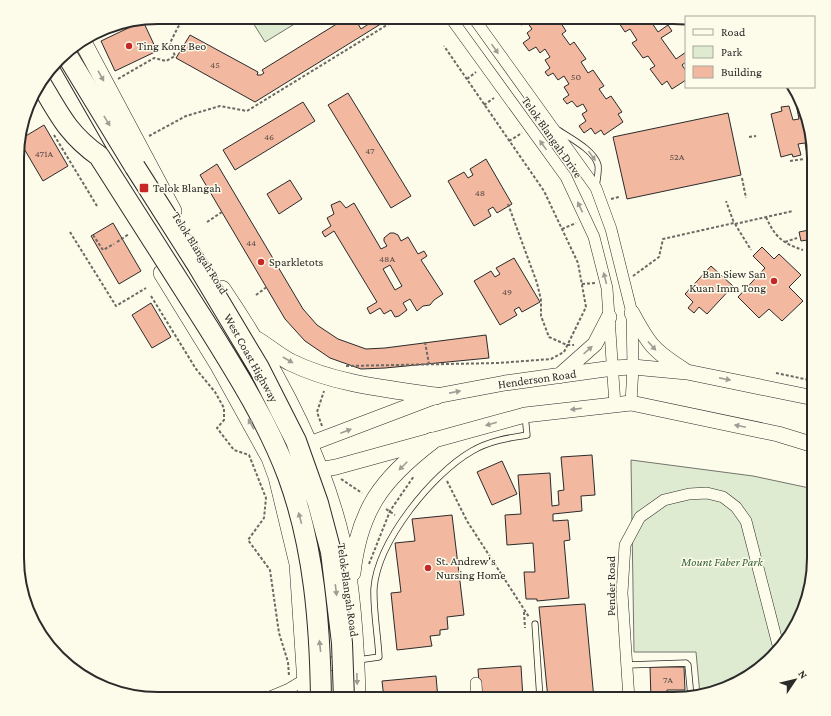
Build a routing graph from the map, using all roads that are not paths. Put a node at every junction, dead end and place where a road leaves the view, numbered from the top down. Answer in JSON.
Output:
{"nodes":[{"id":1,"x":455,"y":24,"type":"edge"},
{"id":2,"x":478,"y":24,"type":"edge"},
{"id":3,"x":85,"y":46,"type":"edge"},
{"id":4,"x":69,"y":58,"type":"edge"},
{"id":5,"x":53,"y":75,"type":"edge"},
{"id":6,"x":47,"y":83,"type":"edge"},
{"id":7,"x":44,"y":89,"type":"edge"},
{"id":8,"x":549,"y":125,"type":"junction"},
{"id":9,"x":99,"y":156,"type":"junction"},
{"id":10,"x":596,"y":188,"type":"junction"},
{"id":11,"x":192,"y":245,"type":"junction"},
{"id":12,"x":163,"y":274,"type":"junction"},
{"id":13,"x":632,"y":313,"type":"junction"},
{"id":14,"x":610,"y":317,"type":"junction"},
{"id":15,"x":255,"y":339,"type":"junction"},
{"id":16,"x":633,"y":367,"type":"junction"},
{"id":17,"x":613,"y":368,"type":"junction"},
{"id":18,"x":687,"y":372,"type":"junction"},
{"id":19,"x":559,"y":376,"type":"junction"},
{"id":20,"x":436,"y":396,"type":"junction"},
{"id":21,"x":807,"y":397,"type":"edge"},
{"id":22,"x":631,"y":403,"type":"junction"},
{"id":23,"x":615,"y":405,"type":"junction"},
{"id":24,"x":525,"y":415,"type":"junction"},
{"id":25,"x":432,"y":441,"type":"junction"},
{"id":26,"x":807,"y":443,"type":"edge"},
{"id":27,"x":309,"y":444,"type":"junction"},
{"id":28,"x":270,"y":458,"type":"junction"},
{"id":29,"x":319,"y":470,"type":"junction"},
{"id":30,"x":277,"y":477,"type":"junction"},
{"id":31,"x":350,"y":587,"type":"junction"},
{"id":32,"x":535,"y":624,"type":"road end"},
{"id":33,"x":356,"y":642,"type":"junction"},
{"id":34,"x":777,"y":642,"type":"edge"},
{"id":35,"x":356,"y":660,"type":"junction"},
{"id":36,"x":627,"y":665,"type":"junction"},
{"id":37,"x":306,"y":680,"type":"junction"},
{"id":38,"x":476,"y":683,"type":"dead end"},
{"id":39,"x":690,"y":691,"type":"edge"},
{"id":40,"x":282,"y":692,"type":"edge"},
{"id":41,"x":307,"y":692,"type":"edge"},
{"id":42,"x":321,"y":692,"type":"edge"},
{"id":43,"x":344,"y":692,"type":"edge"},
{"id":44,"x":358,"y":692,"type":"edge"},
{"id":45,"x":477,"y":692,"type":"edge"},
{"id":46,"x":540,"y":692,"type":"edge"},
{"id":47,"x":629,"y":692,"type":"edge"}],
"edges":[{"from":14,"to":1,"type":"street","name":"Telok Blangah Drive","one_way":true},
{"from":2,"to":8,"type":"street","name":"Telok Blangah Drive","one_way":true},
{"from":3,"to":11,"type":"main road","name":"Telok Blangah Road","one_way":true},
{"from":4,"to":43,"type":"highway","name":"West Coast Highway","one_way":true,"bridge":true},
{"from":5,"to":9,"type":"highway","name":"West Coast Highway"},
{"from":6,"to":12,"type":"main road"},
{"from":7,"to":9,"type":"highway","bridge":true},
{"from":8,"to":10,"type":"street","name":"Telok Blangah Drive"},
{"from":8,"to":10,"type":"lane","one_way":true},
{"from":42,"to":9,"type":"highway","name":"West Coast Highway","one_way":true,"bridge":true},
{"from":10,"to":13,"type":"street","name":"Telok Blangah Drive"},
{"from":11,"to":12,"type":"main road"},
{"from":11,"to":15,"type":"main road","name":"Telok Blangah Road"},
{"from":28,"to":12,"type":"main road","one_way":true},
{"from":13,"to":16,"type":"street","name":"Telok Blangah Drive"},
{"from":13,"to":18,"type":"main road","one_way":true},
{"from":14,"to":17,"type":"street","name":"Telok Blangah Drive"},
{"from":19,"to":14,"type":"main road","one_way":true},
{"from":15,"to":20,"type":"main road","one_way":true},
{"from":15,"to":27,"type":"main road","name":"Telok Blangah Road"},
{"from":16,"to":17,"type":"main road","name":"Henderson Road"},
{"from":16,"to":18,"type":"main road","name":"Henderson Road"},
{"from":16,"to":22,"type":"street","name":"Telok Blangah Drive"},
{"from":17,"to":19,"type":"main road","name":"Henderson Road"},
{"from":17,"to":23,"type":"street","name":"Telok Blangah Drive"},
{"from":18,"to":21,"type":"main road","name":"Henderson Road","one_way":true},
{"from":20,"to":19,"type":"main road","name":"Henderson Road","one_way":true},
{"from":27,"to":20,"type":"main road","name":"Henderson Road","one_way":true},
{"from":22,"to":23,"type":"main road"},
{"from":26,"to":22,"type":"main road","one_way":true},
{"from":23,"to":24,"type":"main road","one_way":true},
{"from":24,"to":25,"type":"main road","one_way":true},
{"from":24,"to":35,"type":"lane"},
{"from":25,"to":29,"type":"main road"},
{"from":25,"to":31,"type":"main road","one_way":true},
{"from":27,"to":28,"type":"main road","name":"Henderson Road"},
{"from":27,"to":29,"type":"main road","name":"Telok Blangah Road"},
{"from":28,"to":30,"type":"main road"},
{"from":29,"to":30,"type":"main road"},
{"from":29,"to":31,"type":"main road","name":"Telok Blangah Road"},
{"from":30,"to":37,"type":"main road"},
{"from":31,"to":33,"type":"main road","name":"Telok Blangah Road"},
{"from":32,"to":46,"type":"lane"},
{"from":33,"to":35,"type":"main road","name":"Telok Blangah Road"},
{"from":33,"to":37,"type":"street"},
{"from":34,"to":36,"type":"street","name":"Pender Road"},
{"from":35,"to":44,"type":"main road","name":"Telok Blangah Road","one_way":true},
{"from":36,"to":39,"type":"lane"},
{"from":36,"to":47,"type":"street","name":"Pender Road"},
{"from":37,"to":40,"type":"street"},
{"from":37,"to":41,"type":"main road"},
{"from":38,"to":45,"type":"street"}]}
